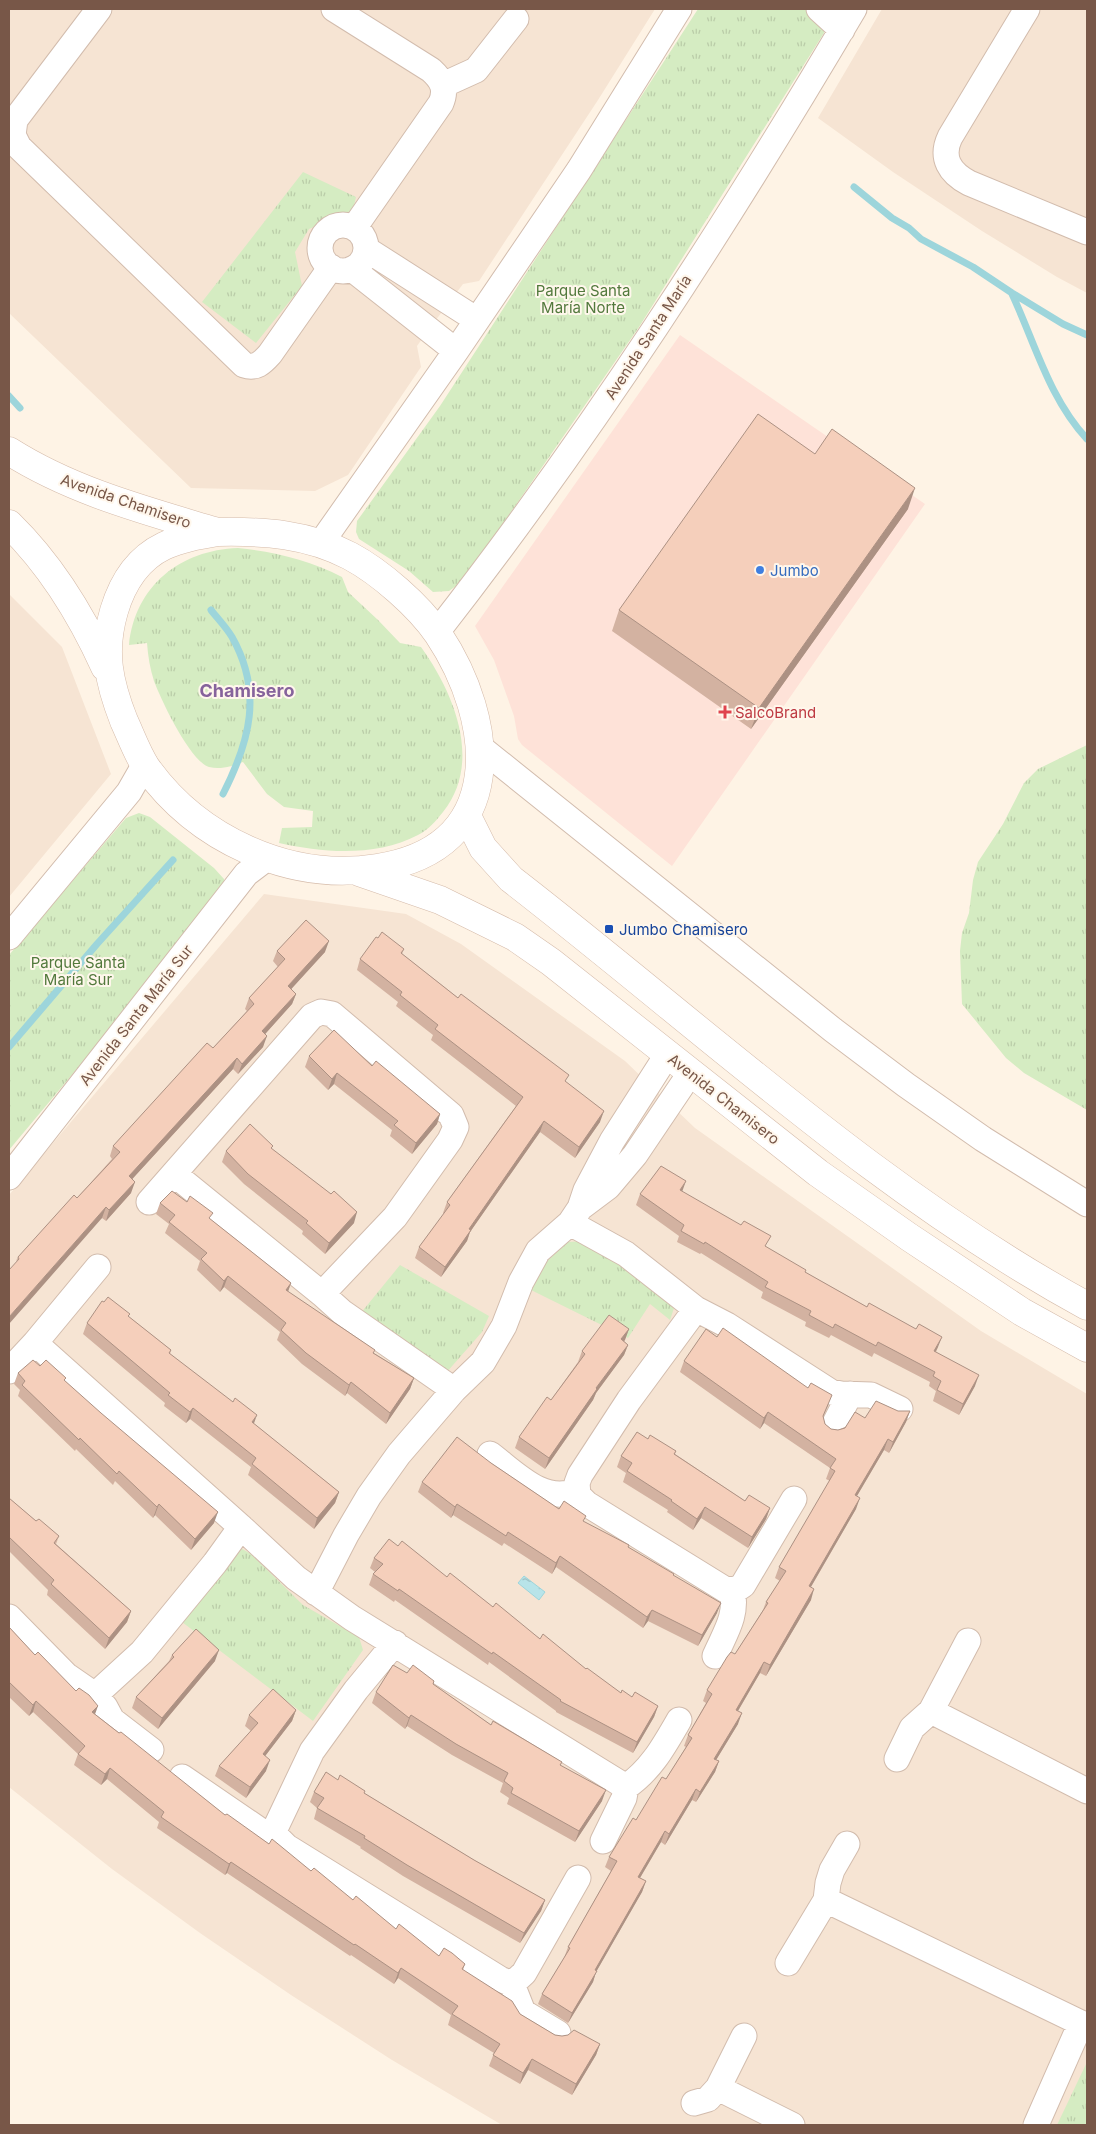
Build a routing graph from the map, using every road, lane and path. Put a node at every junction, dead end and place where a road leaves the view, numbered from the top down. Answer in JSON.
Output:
{"nodes":[{"id":1,"x":99,"y":9,"type":"edge"},
{"id":2,"x":334,"y":9,"type":"edge"},
{"id":3,"x":679,"y":9,"type":"edge"},
{"id":4,"x":819,"y":9,"type":"edge"},
{"id":5,"x":854,"y":9,"type":"edge"},
{"id":6,"x":1027,"y":9,"type":"edge"},
{"id":7,"x":516,"y":19,"type":"dead end"},
{"id":8,"x":842,"y":30,"type":"junction"},
{"id":9,"x":443,"y":85,"type":"junction"},
{"id":10,"x":11,"y":135,"type":"edge"},
{"id":11,"x":354,"y":228,"type":"junction"},
{"id":12,"x":1087,"y":232,"type":"edge"},
{"id":13,"x":349,"y":262,"type":"junction"},
{"id":14,"x":477,"y":320,"type":"junction"},
{"id":15,"x":456,"y":351,"type":"junction"},
{"id":16,"x":9,"y":450,"type":"edge"},
{"id":17,"x":9,"y":524,"type":"edge"},
{"id":18,"x":218,"y":532,"type":"junction"},
{"id":19,"x":322,"y":543,"type":"junction"},
{"id":20,"x":436,"y":632,"type":"junction"},
{"id":21,"x":108,"y":675,"type":"junction"},
{"id":22,"x":480,"y":748,"type":"junction"},
{"id":23,"x":144,"y":764,"type":"junction"},
{"id":24,"x":467,"y":816,"type":"junction"},
{"id":25,"x":267,"y":858,"type":"junction"},
{"id":26,"x":353,"y":870,"type":"junction"},
{"id":27,"x":9,"y":937,"type":"edge"},
{"id":28,"x":667,"y":1055,"type":"junction"},
{"id":29,"x":690,"y":1072,"type":"junction"},
{"id":30,"x":174,"y":1174,"type":"junction"},
{"id":31,"x":9,"y":1177,"type":"edge"},
{"id":32,"x":149,"y":1202,"type":"dead end"},
{"id":33,"x":1087,"y":1204,"type":"edge"},
{"id":34,"x":575,"y":1215,"type":"junction"},
{"id":35,"x":98,"y":1267,"type":"dead end"},
{"id":36,"x":322,"y":1294,"type":"junction"},
{"id":37,"x":1087,"y":1306,"type":"edge"},
{"id":38,"x":696,"y":1309,"type":"junction"},
{"id":39,"x":35,"y":1343,"type":"junction"},
{"id":40,"x":1087,"y":1348,"type":"edge"},
{"id":41,"x":9,"y":1371,"type":"edge"},
{"id":42,"x":454,"y":1390,"type":"junction"},
{"id":43,"x":850,"y":1394,"type":"junction"},
{"id":44,"x":900,"y":1409,"type":"edge"},
{"id":45,"x":833,"y":1427,"type":"edge"},
{"id":46,"x":490,"y":1454,"type":"dead end"},
{"id":47,"x":577,"y":1490,"type":"junction"},
{"id":48,"x":794,"y":1499,"type":"dead end"},
{"id":49,"x":242,"y":1527,"type":"junction"},
{"id":50,"x":732,"y":1590,"type":"junction"},
{"id":51,"x":316,"y":1593,"type":"junction"},
{"id":52,"x":9,"y":1617,"type":"edge"},
{"id":53,"x":968,"y":1641,"type":"dead end"},
{"id":54,"x":395,"y":1643,"type":"junction"},
{"id":55,"x":715,"y":1656,"type":"dead end"},
{"id":56,"x":95,"y":1695,"type":"junction"},
{"id":57,"x":931,"y":1711,"type":"junction"},
{"id":58,"x":679,"y":1720,"type":"dead end"},
{"id":59,"x":151,"y":1750,"type":"dead end"},
{"id":60,"x":897,"y":1760,"type":"dead end"},
{"id":61,"x":182,"y":1777,"type":"dead end"},
{"id":62,"x":626,"y":1787,"type":"junction"},
{"id":63,"x":1087,"y":1790,"type":"edge"},
{"id":64,"x":273,"y":1833,"type":"junction"},
{"id":65,"x":603,"y":1841,"type":"dead end"},
{"id":66,"x":847,"y":1844,"type":"dead end"},
{"id":67,"x":578,"y":1878,"type":"dead end"},
{"id":68,"x":826,"y":1900,"type":"junction"},
{"id":69,"x":788,"y":1963,"type":"dead end"},
{"id":70,"x":512,"y":1984,"type":"junction"},
{"id":71,"x":1084,"y":2024,"type":"edge"},
{"id":72,"x":558,"y":2033,"type":"edge"},
{"id":73,"x":744,"y":2036,"type":"dead end"},
{"id":74,"x":718,"y":2088,"type":"junction"},
{"id":75,"x":694,"y":2102,"type":"dead end"},
{"id":76,"x":792,"y":2125,"type":"edge"},
{"id":77,"x":1036,"y":2125,"type":"edge"}],
"edges":[{"from":1,"to":10,"type":"street"},
{"from":2,"to":9,"type":"street"},
{"from":3,"to":14,"type":"street"},
{"from":4,"to":8,"type":"street"},
{"from":5,"to":8,"type":"street","name":"Avenida Santa María"},
{"from":6,"to":12,"type":"street"},
{"from":7,"to":9,"type":"street"},
{"from":8,"to":20,"type":"street","name":"Avenida Santa María"},
{"from":9,"to":11,"type":"street"},
{"from":10,"to":13,"type":"street"},
{"from":11,"to":13,"type":"street"},
{"from":11,"to":13,"type":"street"},
{"from":13,"to":14,"type":"street"},
{"from":13,"to":15,"type":"street"},
{"from":14,"to":15,"type":"street"},
{"from":15,"to":19,"type":"street"},
{"from":16,"to":18,"type":"street","name":"Avenida Chamisero"},
{"from":17,"to":21,"type":"street"},
{"from":18,"to":19,"type":"street"},
{"from":18,"to":21,"type":"street"},
{"from":19,"to":20,"type":"street"},
{"from":20,"to":22,"type":"street"},
{"from":21,"to":23,"type":"street"},
{"from":22,"to":24,"type":"street"},
{"from":22,"to":33,"type":"street"},
{"from":23,"to":25,"type":"street"},
{"from":23,"to":27,"type":"street"},
{"from":24,"to":26,"type":"street"},
{"from":24,"to":37,"type":"street"},
{"from":25,"to":26,"type":"street"},
{"from":25,"to":31,"type":"street","name":"Avenida Santa María Sur"},
{"from":26,"to":28,"type":"street","name":"Avenida Chamisero"},
{"from":28,"to":29,"type":"street","name":"Avenida Chamisero"},
{"from":28,"to":34,"type":"street"},
{"from":29,"to":34,"type":"street"},
{"from":29,"to":40,"type":"street","name":"Avenida Chamisero"},
{"from":30,"to":32,"type":"street"},
{"from":30,"to":36,"type":"street"},
{"from":30,"to":36,"type":"street"},
{"from":34,"to":38,"type":"street"},
{"from":34,"to":42,"type":"street"},
{"from":35,"to":39,"type":"street"},
{"from":36,"to":42,"type":"street"},
{"from":38,"to":43,"type":"street"},
{"from":38,"to":47,"type":"street"},
{"from":39,"to":41,"type":"street"},
{"from":39,"to":49,"type":"street"},
{"from":42,"to":51,"type":"street"},
{"from":43,"to":44,"type":"street"},
{"from":43,"to":45,"type":"street"},
{"from":46,"to":47,"type":"street"},
{"from":47,"to":50,"type":"street"},
{"from":48,"to":50,"type":"street"},
{"from":49,"to":51,"type":"street"},
{"from":49,"to":56,"type":"street"},
{"from":50,"to":55,"type":"street"},
{"from":51,"to":54,"type":"street"},
{"from":52,"to":56,"type":"street"},
{"from":53,"to":57,"type":"street"},
{"from":54,"to":62,"type":"street"},
{"from":54,"to":64,"type":"street"},
{"from":56,"to":59,"type":"street"},
{"from":57,"to":60,"type":"street"},
{"from":57,"to":63,"type":"street"},
{"from":58,"to":62,"type":"street"},
{"from":61,"to":64,"type":"street"},
{"from":62,"to":65,"type":"street"},
{"from":64,"to":70,"type":"street"},
{"from":66,"to":68,"type":"street"},
{"from":67,"to":70,"type":"street"},
{"from":68,"to":69,"type":"street"},
{"from":68,"to":71,"type":"street"},
{"from":70,"to":72,"type":"street"},
{"from":71,"to":77,"type":"street"},
{"from":73,"to":74,"type":"street"},
{"from":74,"to":75,"type":"street"},
{"from":74,"to":76,"type":"street"}]}
